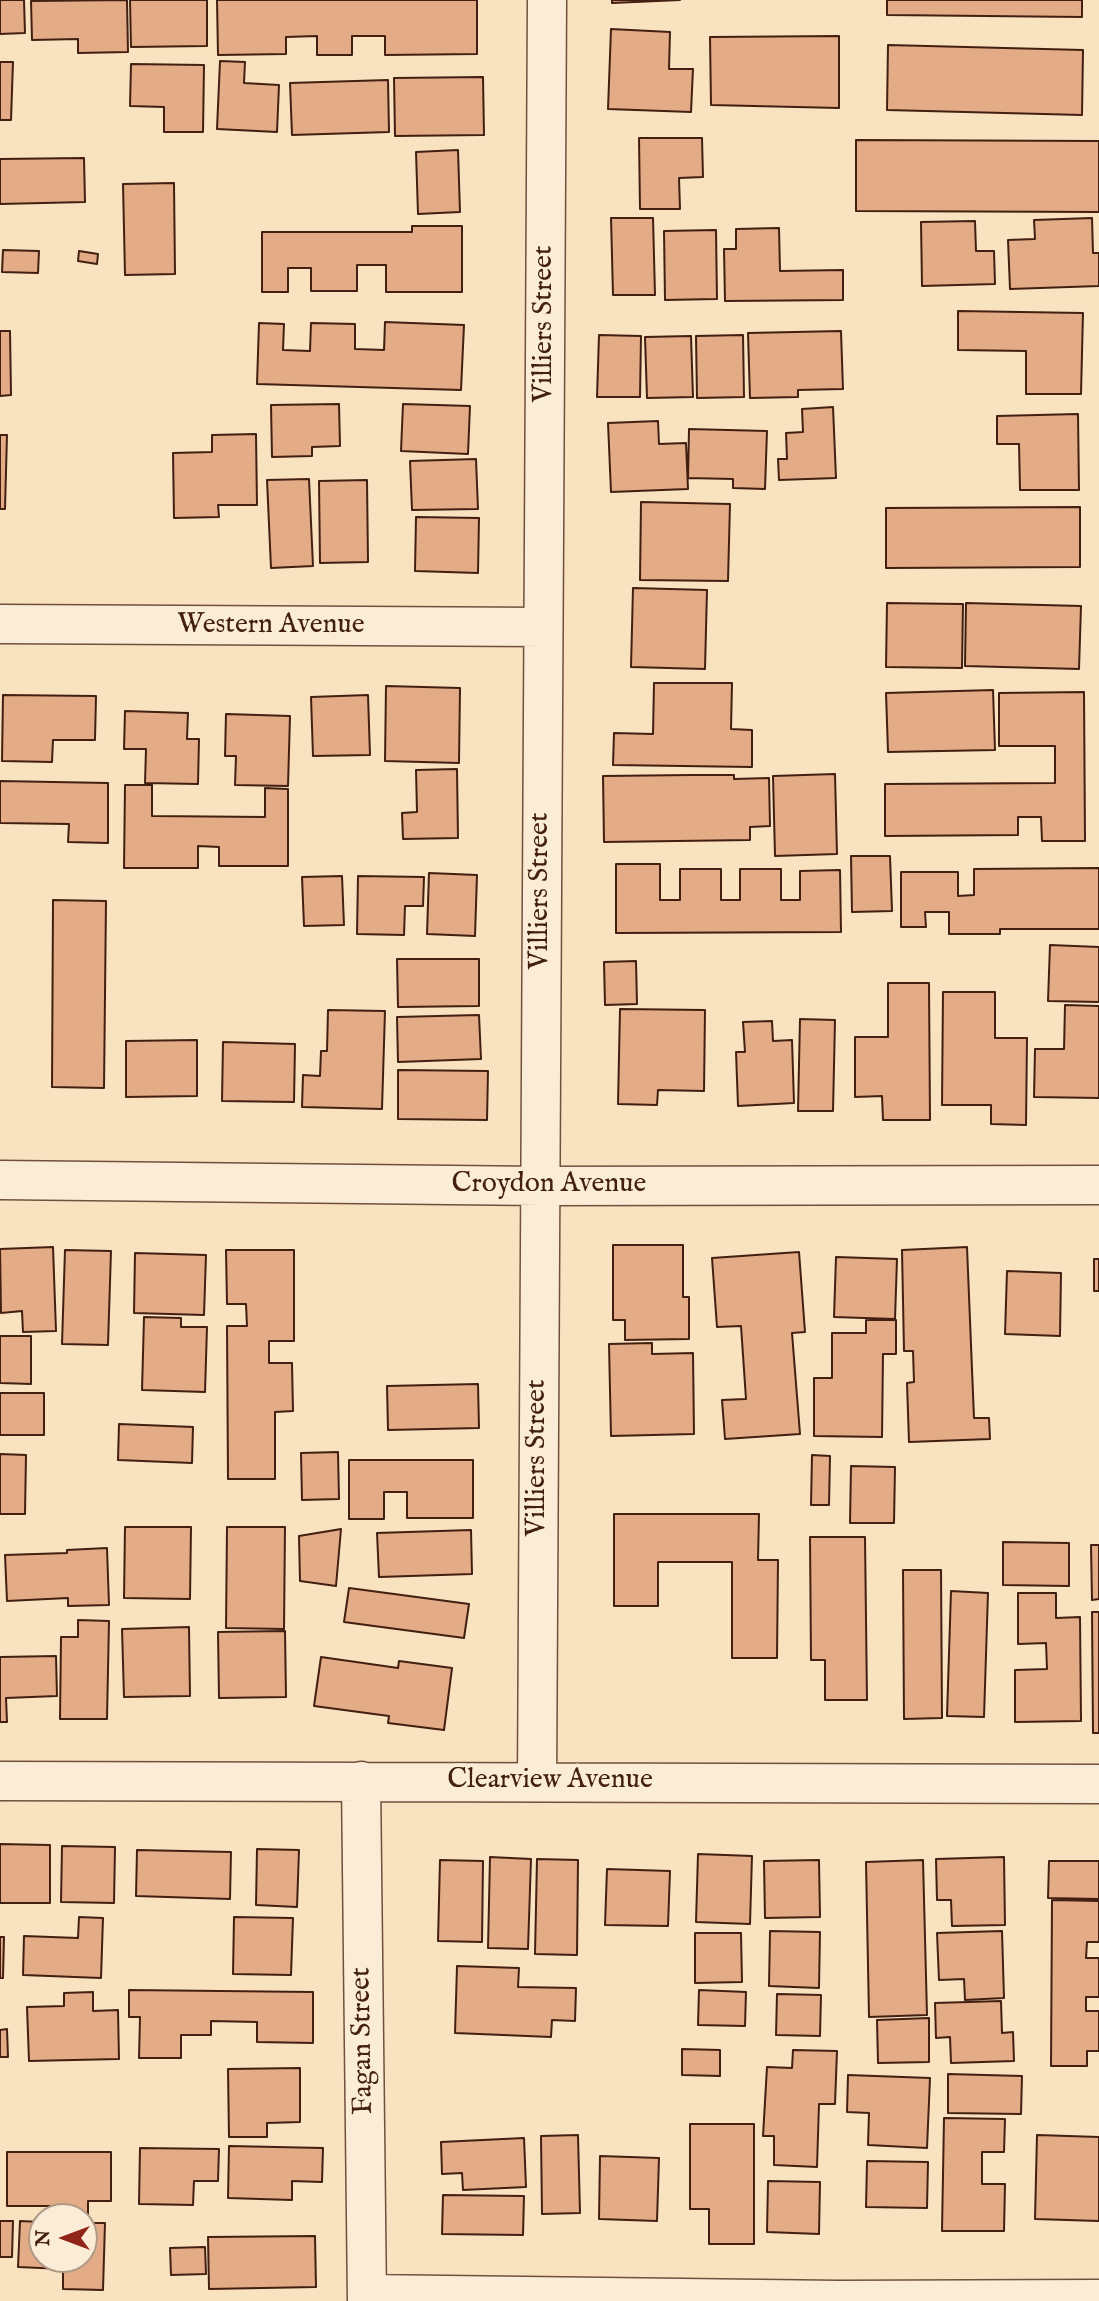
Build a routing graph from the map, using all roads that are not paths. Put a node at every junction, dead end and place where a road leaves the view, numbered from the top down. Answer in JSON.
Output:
{"nodes":[{"id":1,"x":547,"y":0,"type":"edge"},
{"id":2,"x":0,"y":624,"type":"edge"},
{"id":3,"x":543,"y":627,"type":"junction"},
{"id":4,"x":0,"y":1180,"type":"edge"},
{"id":5,"x":1099,"y":1185,"type":"edge"},
{"id":6,"x":540,"y":1186,"type":"junction"},
{"id":7,"x":0,"y":1781,"type":"edge"},
{"id":8,"x":361,"y":1781,"type":"junction"},
{"id":9,"x":537,"y":1781,"type":"junction"},
{"id":10,"x":1099,"y":1784,"type":"edge"},
{"id":11,"x":367,"y":2297,"type":"edge"},
{"id":12,"x":1099,"y":2299,"type":"edge"},
{"id":13,"x":839,"y":2300,"type":"edge"}],
"edges":[{"from":1,"to":3,"type":"street","name":"Villiers Street"},
{"from":2,"to":3,"type":"street","name":"Western Avenue"},
{"from":3,"to":6,"type":"street","name":"Villiers Street"},
{"from":4,"to":6,"type":"street","name":"Croydon Avenue"},
{"from":5,"to":6,"type":"street","name":"Croydon Avenue"},
{"from":6,"to":9,"type":"street","name":"Villiers Street"},
{"from":7,"to":8,"type":"street","name":"Clearview Avenue"},
{"from":8,"to":9,"type":"street","name":"Clearview Avenue"},
{"from":8,"to":11,"type":"street","name":"Fagan Street"},
{"from":9,"to":10,"type":"street","name":"Clearview Avenue"},
{"from":11,"to":13,"type":"street"},
{"from":12,"to":13,"type":"street"}]}
